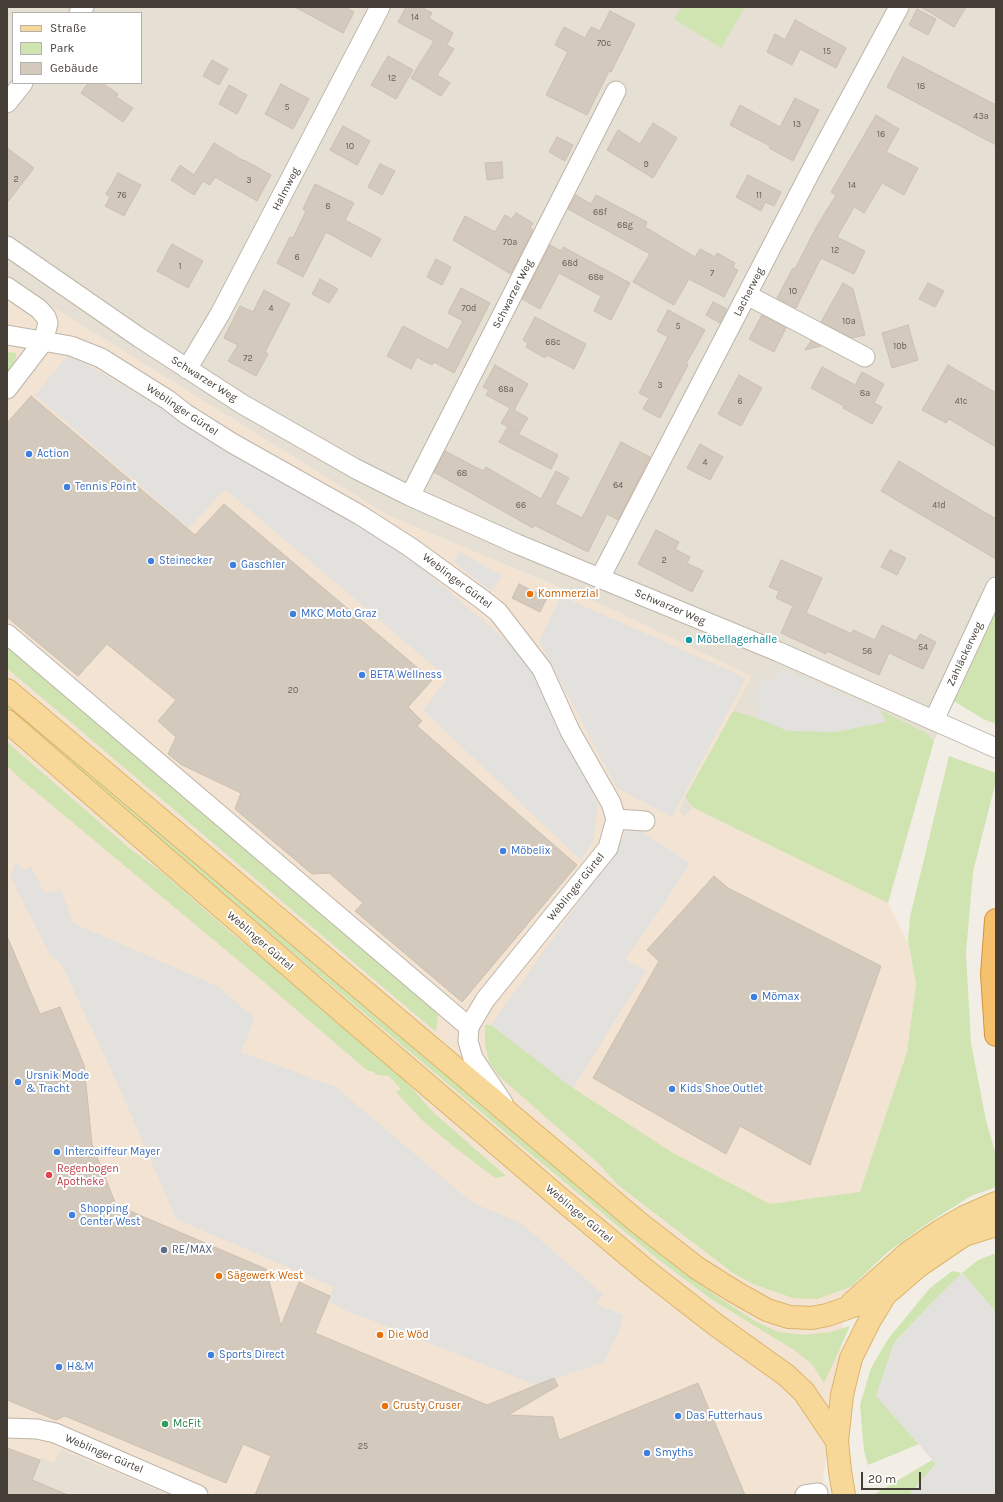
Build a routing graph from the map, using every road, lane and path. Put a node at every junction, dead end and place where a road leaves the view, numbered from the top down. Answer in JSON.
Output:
{"nodes":[{"id":1,"x":380,"y":7,"type":"edge"},
{"id":2,"x":899,"y":7,"type":"edge"},
{"id":3,"x":22,"y":84,"type":"edge"},
{"id":4,"x":616,"y":91,"type":"dead end"},
{"id":5,"x":7,"y":103,"type":"edge"},
{"id":6,"x":7,"y":246,"type":"edge"},
{"id":7,"x":7,"y":287,"type":"edge"},
{"id":8,"x":747,"y":296,"type":"junction"},
{"id":9,"x":11,"y":336,"type":"edge"},
{"id":10,"x":44,"y":342,"type":"junction"},
{"id":11,"x":865,"y":357,"type":"dead end"},
{"id":12,"x":187,"y":369,"type":"junction"},
{"id":13,"x":7,"y":389,"type":"edge"},
{"id":14,"x":410,"y":496,"type":"junction"},
{"id":15,"x":600,"y":578,"type":"junction"},
{"id":16,"x":996,"y":587,"type":"edge"},
{"id":17,"x":7,"y":634,"type":"edge"},
{"id":18,"x":7,"y":690,"type":"edge"},
{"id":19,"x":934,"y":720,"type":"junction"},
{"id":20,"x":7,"y":721,"type":"edge"},
{"id":21,"x":996,"y":748,"type":"edge"},
{"id":22,"x":616,"y":818,"type":"junction"},
{"id":23,"x":644,"y":821,"type":"dead end"},
{"id":24,"x":996,"y":920,"type":"edge"},
{"id":25,"x":468,"y":1027,"type":"junction"},
{"id":26,"x":996,"y":1035,"type":"edge"},
{"id":27,"x":514,"y":1119,"type":"junction"},
{"id":28,"x":996,"y":1203,"type":"edge"},
{"id":29,"x":996,"y":1225,"type":"edge"},
{"id":30,"x":885,"y":1295,"type":"junction"},
{"id":31,"x":845,"y":1309,"type":"junction"},
{"id":32,"x":7,"y":1428,"type":"edge"},
{"id":33,"x":837,"y":1441,"type":"junction"},
{"id":34,"x":198,"y":1495,"type":"edge"},
{"id":35,"x":844,"y":1495,"type":"edge"}],
"edges":[{"from":1,"to":12,"type":"street","name":"Halmweg"},
{"from":2,"to":8,"type":"street","name":"Lacherweg"},
{"from":3,"to":5,"type":"street"},
{"from":4,"to":14,"type":"street","name":"Schwarzer Weg"},
{"from":6,"to":12,"type":"street","name":"Schwarzer Weg"},
{"from":7,"to":10,"type":"street"},
{"from":8,"to":11,"type":"street"},
{"from":8,"to":15,"type":"street","name":"Lacherweg"},
{"from":9,"to":10,"type":"street","name":"Weblinger Gürtel"},
{"from":10,"to":13,"type":"street"},
{"from":10,"to":22,"type":"street","name":"Weblinger Gürtel"},
{"from":12,"to":14,"type":"street","name":"Schwarzer Weg"},
{"from":14,"to":15,"type":"street","name":"Schwarzer Weg"},
{"from":15,"to":19,"type":"street","name":"Schwarzer Weg"},
{"from":16,"to":19,"type":"street","name":"Zahläckerweg"},
{"from":17,"to":25,"type":"street"},
{"from":18,"to":27,"type":"main road"},
{"from":19,"to":21,"type":"street","name":"Schwarzer Weg"},
{"from":20,"to":33,"type":"main road","name":"Weblinger Gürtel"},
{"from":22,"to":23,"type":"street"},
{"from":22,"to":25,"type":"street","name":"Weblinger Gürtel"},
{"from":24,"to":26,"type":"highway"},
{"from":25,"to":27,"type":"street"},
{"from":27,"to":31,"type":"main road"},
{"from":28,"to":31,"type":"main road"},
{"from":29,"to":30,"type":"main road"},
{"from":30,"to":31,"type":"main road"},
{"from":30,"to":33,"type":"main road"},
{"from":32,"to":34,"type":"street","name":"Weblinger Gürtel"},
{"from":33,"to":35,"type":"main road"}]}
